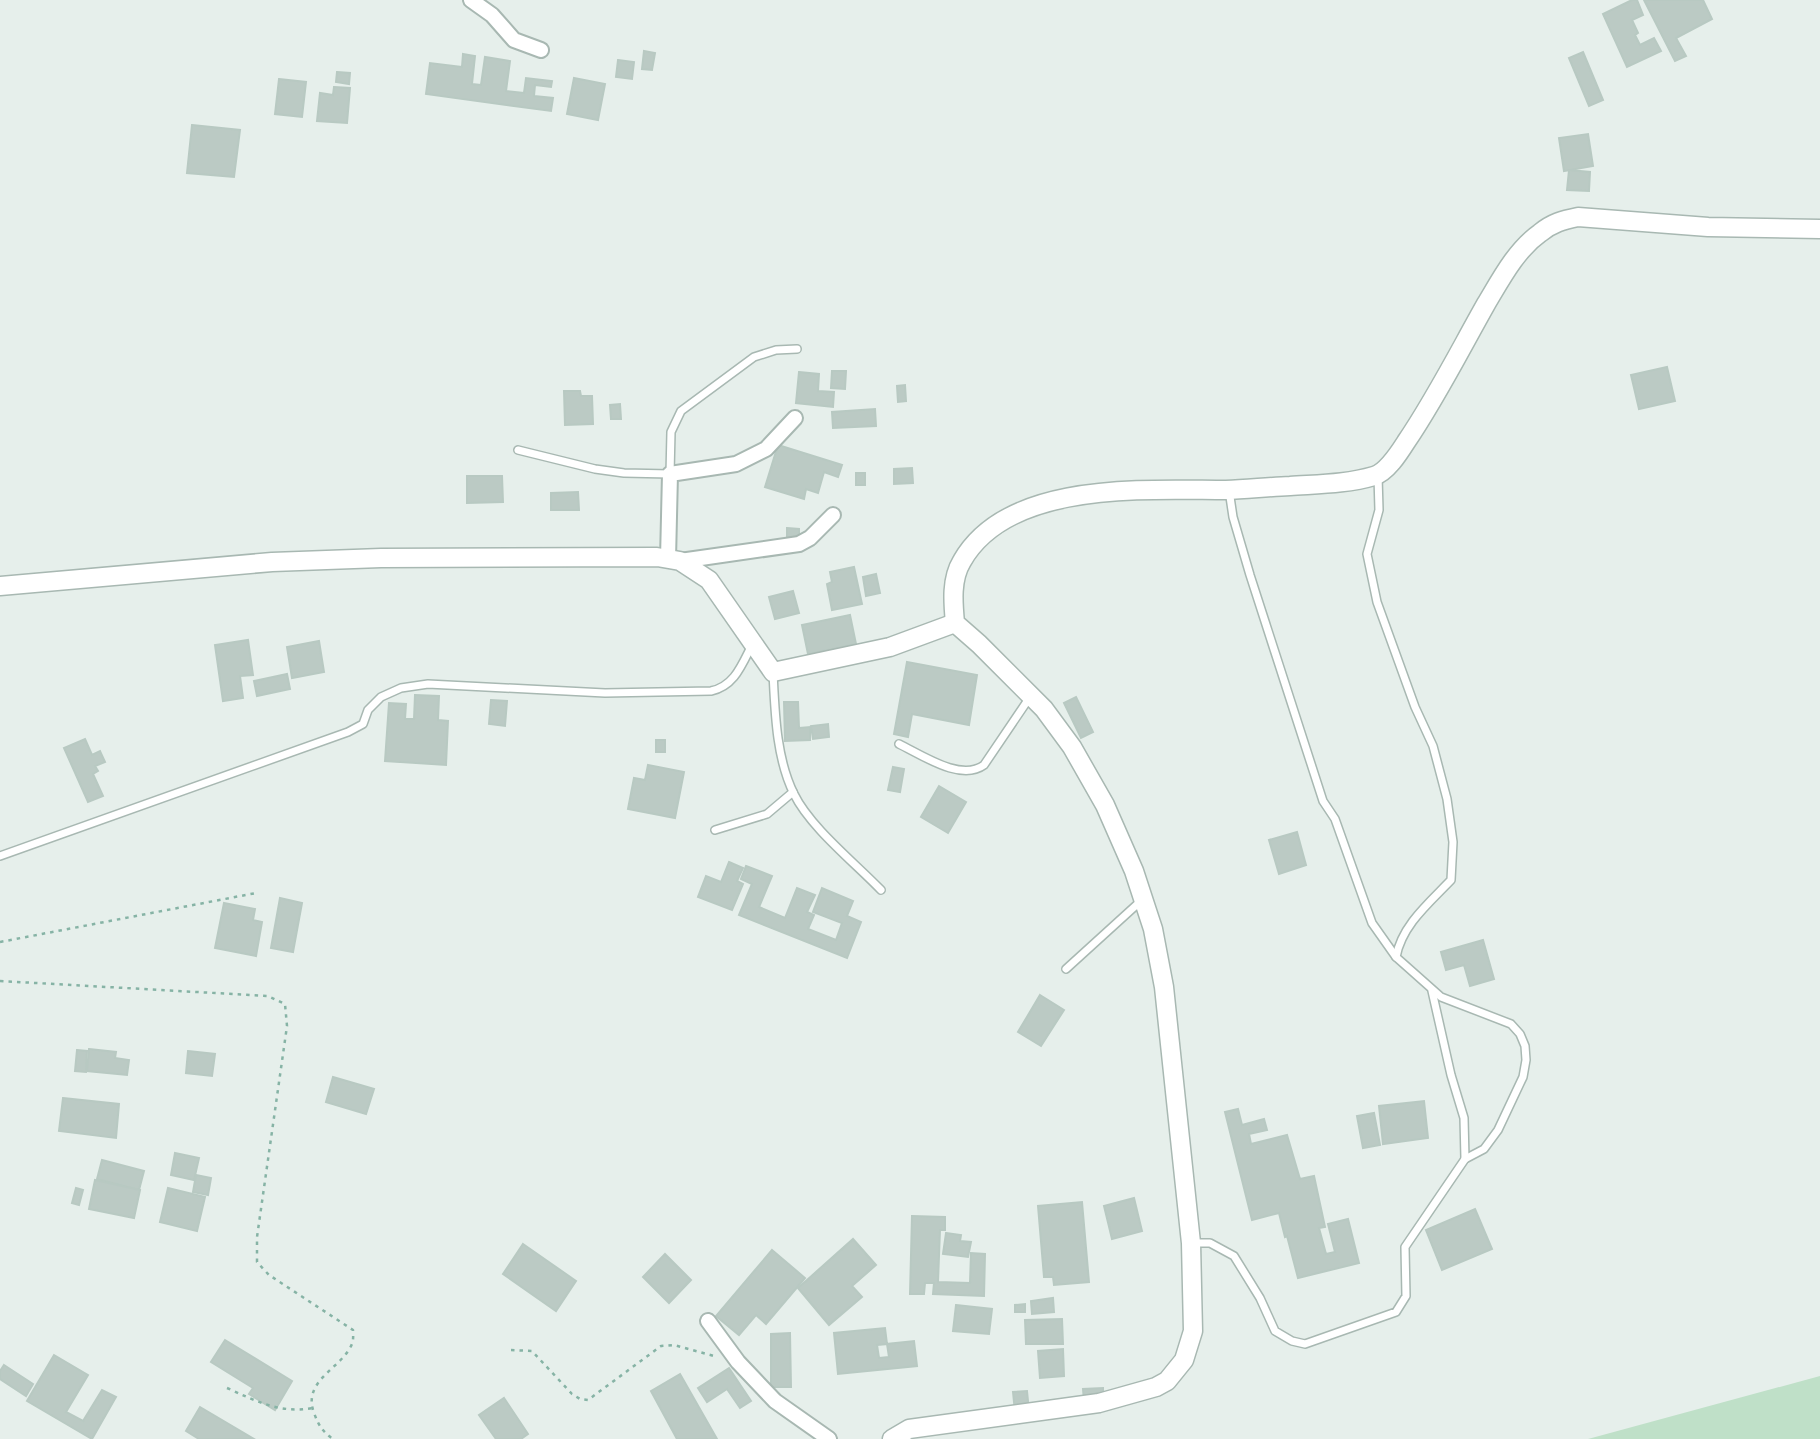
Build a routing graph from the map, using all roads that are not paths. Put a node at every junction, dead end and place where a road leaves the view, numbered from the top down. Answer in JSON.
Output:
{"nodes":[{"id":1,"x":471,"y":0,"type":"edge"},
{"id":2,"x":541,"y":50,"type":"dead end"},
{"id":3,"x":1820,"y":229,"type":"edge"},
{"id":4,"x":796,"y":349,"type":"dead end"},
{"id":5,"x":795,"y":418,"type":"dead end"},
{"id":6,"x":518,"y":450,"type":"dead end"},
{"id":7,"x":670,"y":474,"type":"junction"},
{"id":8,"x":1378,"y":475,"type":"junction"},
{"id":9,"x":1228,"y":490,"type":"junction"},
{"id":10,"x":832,"y":515,"type":"dead end"},
{"id":11,"x":674,"y":560,"type":"junction"},
{"id":12,"x":0,"y":586,"type":"edge"},
{"id":13,"x":955,"y":623,"type":"junction"},
{"id":14,"x":753,"y":643,"type":"junction"},
{"id":15,"x":773,"y":672,"type":"junction"},
{"id":16,"x":1031,"y":696,"type":"junction"},
{"id":17,"x":899,"y":744,"type":"dead end"},
{"id":18,"x":793,"y":792,"type":"junction"},
{"id":19,"x":715,"y":830,"type":"dead end"},
{"id":20,"x":0,"y":856,"type":"edge"},
{"id":21,"x":880,"y":890,"type":"dead end"},
{"id":22,"x":1143,"y":899,"type":"junction"},
{"id":23,"x":1396,"y":957,"type":"junction"},
{"id":24,"x":1066,"y":970,"type":"dead end"},
{"id":25,"x":1432,"y":991,"type":"junction"},
{"id":26,"x":1465,"y":1159,"type":"junction"},
{"id":27,"x":1191,"y":1243,"type":"junction"},
{"id":28,"x":708,"y":1321,"type":"dead end"},
{"id":29,"x":829,"y":1439,"type":"edge"},
{"id":30,"x":892,"y":1439,"type":"edge"}],
"edges":[{"from":1,"to":2,"type":"street"},
{"from":3,"to":8,"type":"street"},
{"from":4,"to":7,"type":"lane"},
{"from":5,"to":7,"type":"street"},
{"from":6,"to":7,"type":"lane"},
{"from":7,"to":11,"type":"street"},
{"from":8,"to":9,"type":"street"},
{"from":8,"to":23,"type":"lane"},
{"from":9,"to":13,"type":"street"},
{"from":9,"to":23,"type":"lane"},
{"from":10,"to":11,"type":"street"},
{"from":11,"to":12,"type":"street"},
{"from":11,"to":14,"type":"street"},
{"from":13,"to":15,"type":"street"},
{"from":13,"to":16,"type":"street"},
{"from":14,"to":15,"type":"street"},
{"from":14,"to":20,"type":"lane"},
{"from":15,"to":18,"type":"lane"},
{"from":16,"to":17,"type":"lane"},
{"from":16,"to":22,"type":"street"},
{"from":18,"to":19,"type":"lane"},
{"from":18,"to":21,"type":"lane"},
{"from":22,"to":24,"type":"lane"},
{"from":22,"to":27,"type":"street"},
{"from":23,"to":25,"type":"lane"},
{"from":25,"to":26,"type":"lane"},
{"from":25,"to":26,"type":"lane"},
{"from":26,"to":27,"type":"lane"},
{"from":27,"to":30,"type":"street"},
{"from":28,"to":29,"type":"street"}]}
